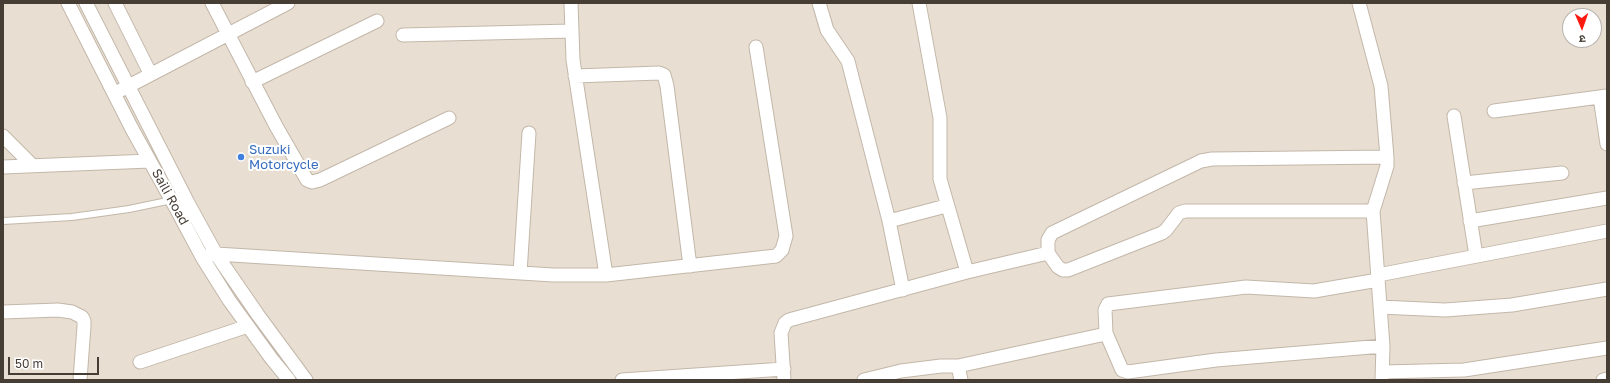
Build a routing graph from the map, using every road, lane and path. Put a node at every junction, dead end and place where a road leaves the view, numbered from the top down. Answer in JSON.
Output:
{"nodes":[{"id":1,"x":68,"y":3,"type":"edge"},
{"id":2,"x":86,"y":3,"type":"edge"},
{"id":3,"x":115,"y":3,"type":"edge"},
{"id":4,"x":212,"y":3,"type":"edge"},
{"id":5,"x":288,"y":3,"type":"edge"},
{"id":6,"x":571,"y":3,"type":"edge"},
{"id":7,"x":819,"y":3,"type":"edge"},
{"id":8,"x":919,"y":3,"type":"edge"},
{"id":9,"x":1359,"y":3,"type":"edge"},
{"id":10,"x":377,"y":21,"type":"dead end"},
{"id":11,"x":572,"y":30,"type":"junction"},
{"id":12,"x":227,"y":34,"type":"junction"},
{"id":13,"x":402,"y":35,"type":"dead end"},
{"id":14,"x":756,"y":47,"type":"dead end"},
{"id":15,"x":150,"y":73,"type":"junction"},
{"id":16,"x":575,"y":76,"type":"junction"},
{"id":17,"x":252,"y":82,"type":"junction"},
{"id":18,"x":128,"y":86,"type":"junction"},
{"id":19,"x":114,"y":94,"type":"junction"},
{"id":20,"x":1603,"y":96,"type":"edge"},
{"id":21,"x":1494,"y":111,"type":"dead end"},
{"id":22,"x":1454,"y":116,"type":"dead end"},
{"id":23,"x":449,"y":118,"type":"dead end"},
{"id":24,"x":530,"y":133,"type":"dead end"},
{"id":25,"x":3,"y":136,"type":"edge"},
{"id":26,"x":1607,"y":138,"type":"edge"},
{"id":27,"x":1388,"y":157,"type":"junction"},
{"id":28,"x":150,"y":161,"type":"junction"},
{"id":29,"x":32,"y":165,"type":"junction"},
{"id":30,"x":3,"y":167,"type":"edge"},
{"id":31,"x":1562,"y":173,"type":"dead end"},
{"id":32,"x":1464,"y":183,"type":"junction"},
{"id":33,"x":1607,"y":198,"type":"edge"},
{"id":34,"x":172,"y":200,"type":"junction"},
{"id":35,"x":946,"y":206,"type":"junction"},
{"id":36,"x":1373,"y":211,"type":"junction"},
{"id":37,"x":1470,"y":221,"type":"junction"},
{"id":38,"x":3,"y":222,"type":"edge"},
{"id":39,"x":889,"y":222,"type":"junction"},
{"id":40,"x":1607,"y":231,"type":"edge"},
{"id":41,"x":1048,"y":253,"type":"junction"},
{"id":42,"x":216,"y":254,"type":"junction"},
{"id":43,"x":1476,"y":256,"type":"junction"},
{"id":44,"x":202,"y":257,"type":"junction"},
{"id":45,"x":690,"y":266,"type":"junction"},
{"id":46,"x":967,"y":272,"type":"junction"},
{"id":47,"x":520,"y":273,"type":"junction"},
{"id":48,"x":606,"y":275,"type":"junction"},
{"id":49,"x":1378,"y":278,"type":"junction"},
{"id":50,"x":1607,"y":289,"type":"edge"},
{"id":51,"x":903,"y":290,"type":"junction"},
{"id":52,"x":1380,"y":307,"type":"junction"},
{"id":53,"x":3,"y":312,"type":"edge"},
{"id":54,"x":248,"y":326,"type":"junction"},
{"id":55,"x":1106,"y":333,"type":"junction"},
{"id":56,"x":1383,"y":346,"type":"junction"},
{"id":57,"x":1607,"y":348,"type":"edge"},
{"id":58,"x":140,"y":362,"type":"dead end"},
{"id":59,"x":958,"y":366,"type":"junction"},
{"id":60,"x":784,"y":375,"type":"edge"},
{"id":61,"x":1382,"y":376,"type":"edge"},
{"id":62,"x":1607,"y":379,"type":"edge"},
{"id":63,"x":80,"y":380,"type":"edge"},
{"id":64,"x":289,"y":380,"type":"edge"},
{"id":65,"x":306,"y":380,"type":"edge"},
{"id":66,"x":622,"y":380,"type":"edge"},
{"id":67,"x":864,"y":380,"type":"edge"},
{"id":68,"x":961,"y":380,"type":"edge"},
{"id":69,"x":1603,"y":380,"type":"edge"}],
"edges":[{"from":1,"to":19,"type":"street","name":"Saili Road"},
{"from":2,"to":18,"type":"street"},
{"from":3,"to":15,"type":"street"},
{"from":4,"to":12,"type":"street"},
{"from":5,"to":12,"type":"street"},
{"from":6,"to":11,"type":"street"},
{"from":7,"to":39,"type":"street"},
{"from":8,"to":35,"type":"street"},
{"from":9,"to":27,"type":"street"},
{"from":10,"to":17,"type":"street"},
{"from":11,"to":13,"type":"street"},
{"from":11,"to":16,"type":"street"},
{"from":12,"to":15,"type":"street"},
{"from":12,"to":17,"type":"street"},
{"from":14,"to":45,"type":"street"},
{"from":15,"to":18,"type":"street"},
{"from":16,"to":45,"type":"street"},
{"from":16,"to":48,"type":"street"},
{"from":17,"to":23,"type":"street"},
{"from":18,"to":19,"type":"street"},
{"from":18,"to":42,"type":"street"},
{"from":19,"to":28,"type":"street","name":"Saili Road"},
{"from":20,"to":21,"type":"street"},
{"from":20,"to":26,"type":"street"},
{"from":22,"to":32,"type":"street"},
{"from":24,"to":47,"type":"street"},
{"from":25,"to":29,"type":"street"},
{"from":27,"to":36,"type":"street"},
{"from":27,"to":41,"type":"street"},
{"from":28,"to":29,"type":"street"},
{"from":28,"to":34,"type":"street","name":"Saili Road"},
{"from":29,"to":30,"type":"street"},
{"from":31,"to":32,"type":"street"},
{"from":32,"to":37,"type":"street"},
{"from":33,"to":37,"type":"street"},
{"from":34,"to":38,"type":"lane"},
{"from":34,"to":44,"type":"street","name":"Saili Road"},
{"from":35,"to":39,"type":"street"},
{"from":35,"to":46,"type":"street"},
{"from":36,"to":41,"type":"street"},
{"from":36,"to":49,"type":"street"},
{"from":37,"to":43,"type":"street"},
{"from":39,"to":51,"type":"street"},
{"from":40,"to":43,"type":"street"},
{"from":41,"to":46,"type":"street"},
{"from":42,"to":44,"type":"street"},
{"from":42,"to":47,"type":"street"},
{"from":42,"to":65,"type":"street"},
{"from":43,"to":49,"type":"street"},
{"from":44,"to":54,"type":"street","name":"Saili Road"},
{"from":45,"to":48,"type":"street"},
{"from":46,"to":51,"type":"street"},
{"from":47,"to":48,"type":"street"},
{"from":49,"to":52,"type":"street"},
{"from":49,"to":55,"type":"street"},
{"from":50,"to":52,"type":"street"},
{"from":51,"to":60,"type":"street"},
{"from":52,"to":56,"type":"street"},
{"from":53,"to":63,"type":"street"},
{"from":54,"to":58,"type":"street"},
{"from":54,"to":64,"type":"street","name":"Saili Road"},
{"from":55,"to":56,"type":"street"},
{"from":55,"to":59,"type":"street"},
{"from":56,"to":61,"type":"street"},
{"from":57,"to":61,"type":"street"},
{"from":59,"to":67,"type":"street"},
{"from":59,"to":68,"type":"street"},
{"from":60,"to":66,"type":"street"},
{"from":62,"to":69,"type":"street"}]}
